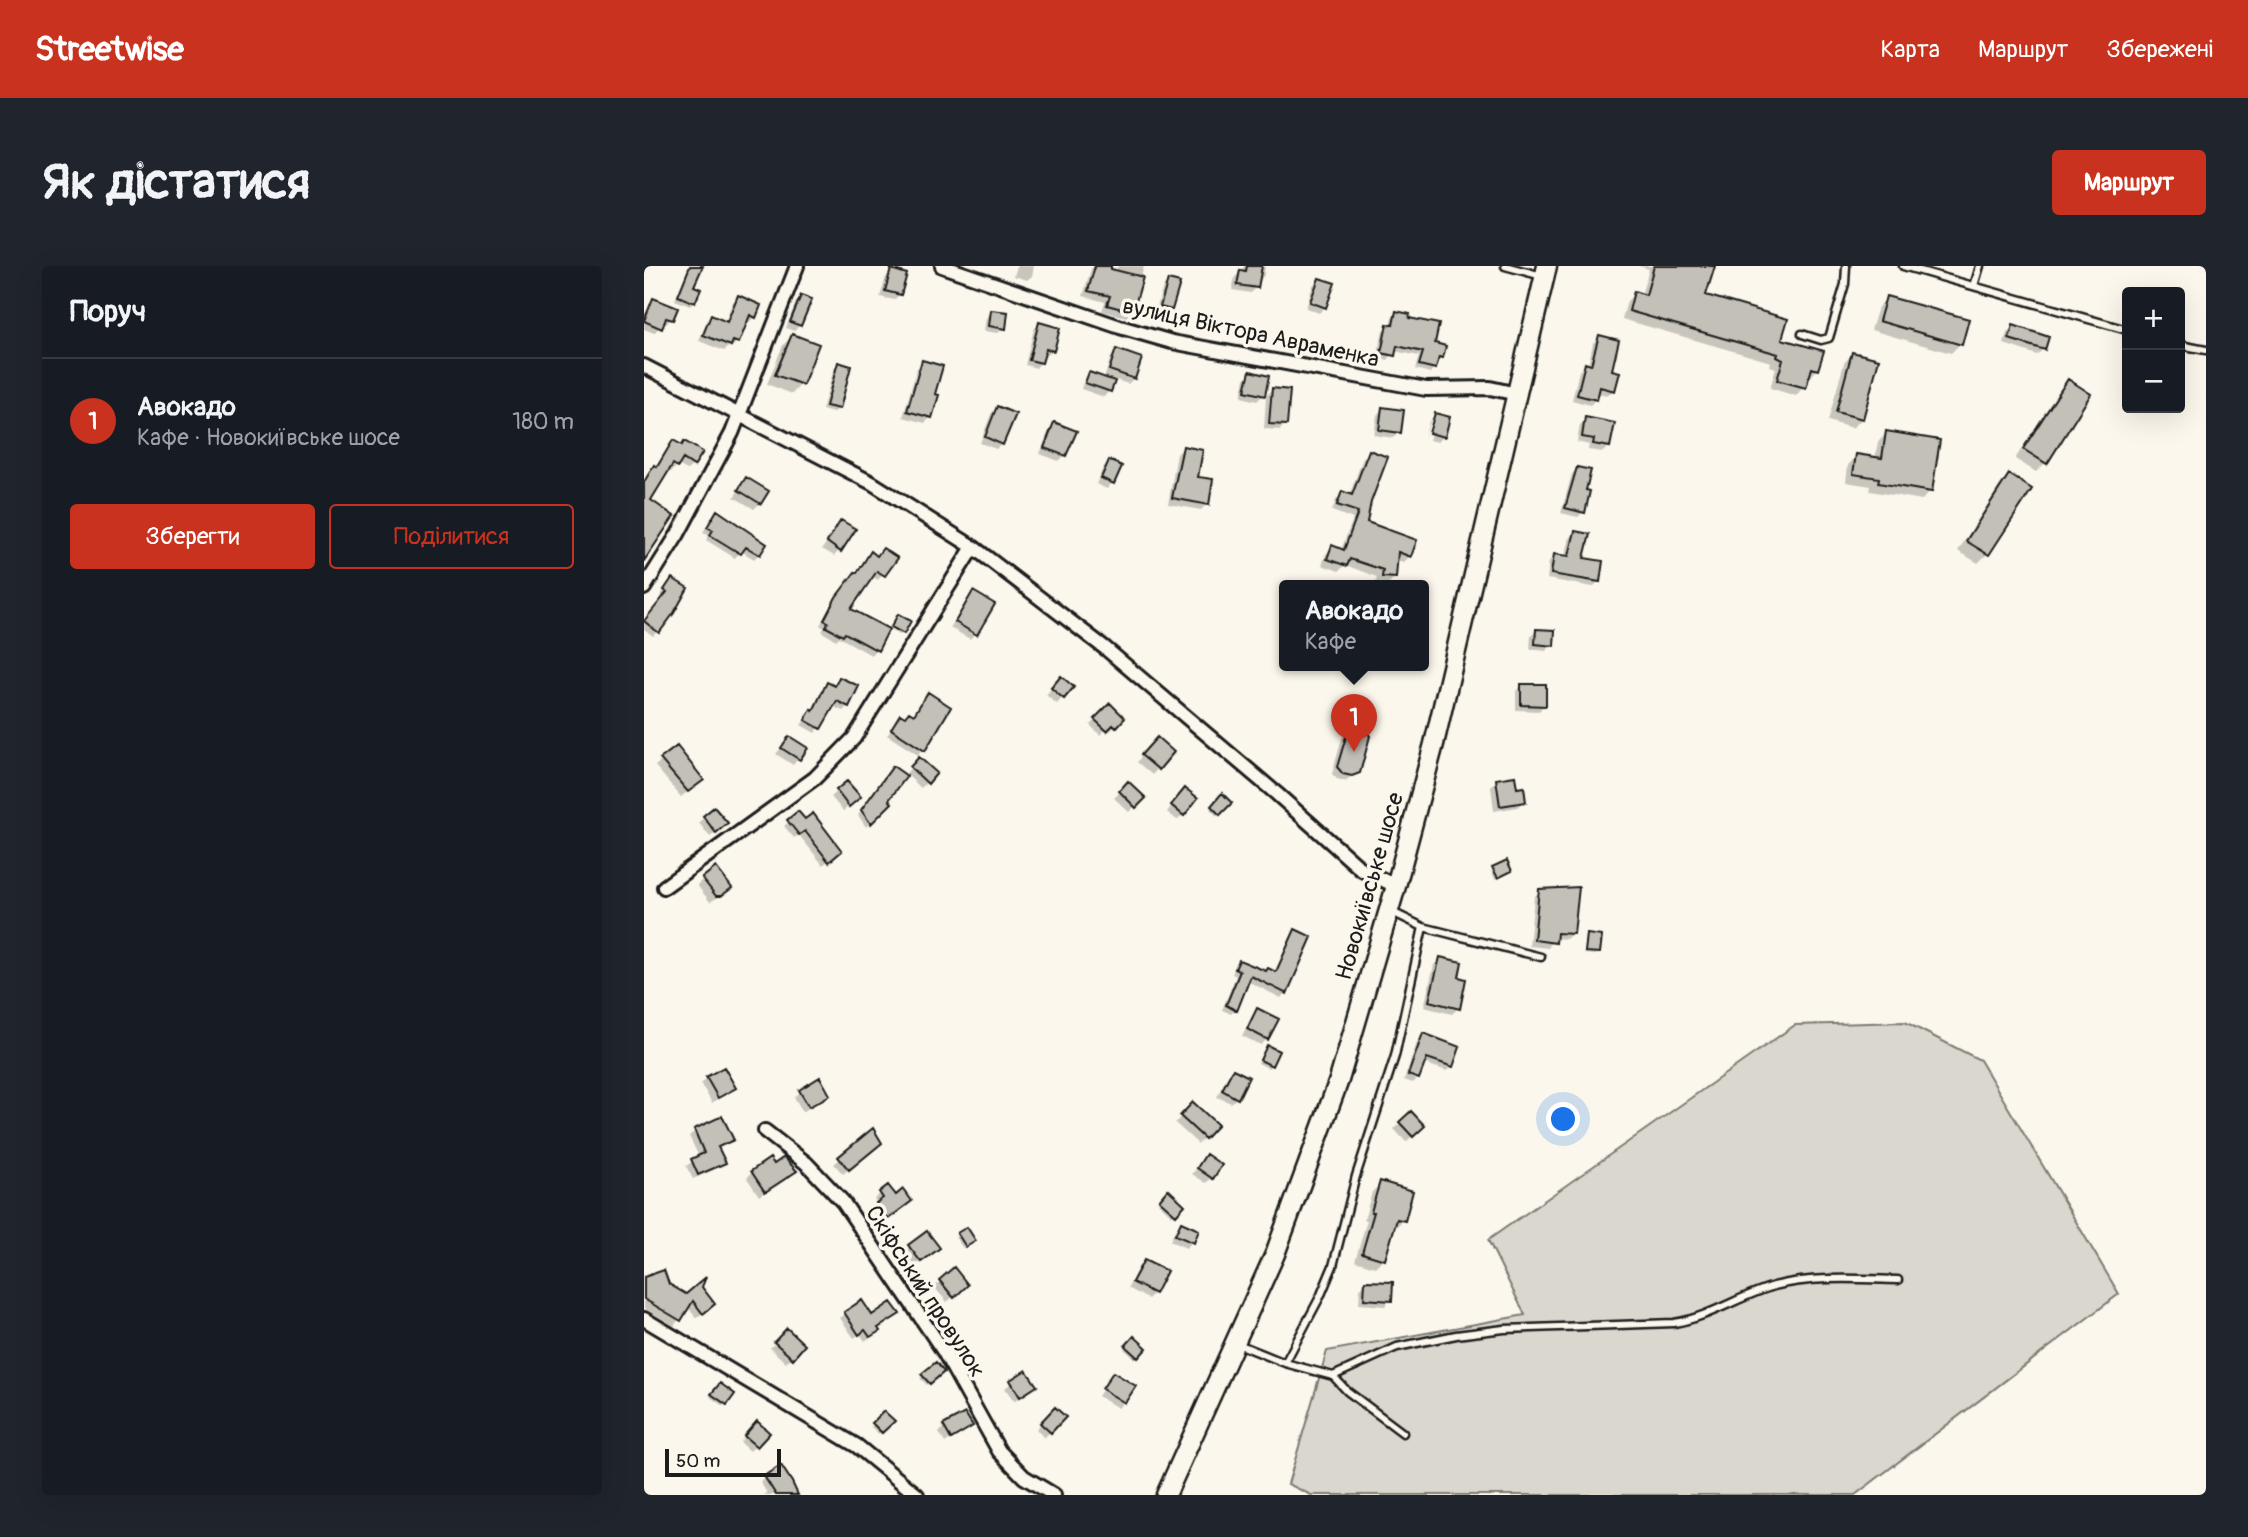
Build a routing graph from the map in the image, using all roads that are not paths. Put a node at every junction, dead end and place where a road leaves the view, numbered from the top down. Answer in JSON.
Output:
{"nodes":[{"id":1,"x":797,"y":266,"type":"edge"},
{"id":2,"x":942,"y":266,"type":"edge"},
{"id":3,"x":1505,"y":266,"type":"edge"},
{"id":4,"x":1846,"y":266,"type":"edge"},
{"id":5,"x":1903,"y":266,"type":"edge"},
{"id":6,"x":1980,"y":266,"type":"edge"},
{"id":7,"x":1546,"y":271,"type":"edge"},
{"id":8,"x":1974,"y":286,"type":"junction"},
{"id":9,"x":2122,"y":329,"type":"edge"},
{"id":10,"x":1802,"y":334,"type":"dead end"},
{"id":11,"x":2185,"y":346,"type":"edge"},
{"id":12,"x":2206,"y":350,"type":"edge"},
{"id":13,"x":644,"y":366,"type":"edge"},
{"id":14,"x":1517,"y":394,"type":"junction"},
{"id":15,"x":740,"y":415,"type":"junction"},
{"id":16,"x":973,"y":547,"type":"junction"},
{"id":17,"x":644,"y":588,"type":"edge"},
{"id":18,"x":1396,"y":886,"type":"junction"},
{"id":19,"x":664,"y":887,"type":"dead end"},
{"id":20,"x":1389,"y":910,"type":"junction"},
{"id":21,"x":1423,"y":927,"type":"junction"},
{"id":22,"x":1541,"y":957,"type":"dead end"},
{"id":23,"x":765,"y":1131,"type":"dead end"},
{"id":24,"x":1898,"y":1280,"type":"dead end"},
{"id":25,"x":644,"y":1319,"type":"edge"},
{"id":26,"x":1236,"y":1343,"type":"junction"},
{"id":27,"x":1285,"y":1363,"type":"junction"},
{"id":28,"x":1333,"y":1376,"type":"junction"},
{"id":29,"x":1403,"y":1433,"type":"dead end"},
{"id":30,"x":917,"y":1495,"type":"edge"},
{"id":31,"x":1054,"y":1495,"type":"edge"},
{"id":32,"x":1166,"y":1495,"type":"edge"}],
"edges":[{"from":1,"to":15,"type":"street"},
{"from":2,"to":14,"type":"street","name":"вулиця Віктора Авраменка"},
{"from":3,"to":7,"type":"lane"},
{"from":4,"to":10,"type":"lane"},
{"from":5,"to":8,"type":"lane"},
{"from":6,"to":8,"type":"lane"},
{"from":7,"to":14,"type":"main road","name":"Новокиївське шосе"},
{"from":8,"to":9,"type":"lane"},
{"from":11,"to":12,"type":"lane"},
{"from":13,"to":15,"type":"street"},
{"from":14,"to":18,"type":"main road","name":"Новокиївське шосе"},
{"from":15,"to":16,"type":"street"},
{"from":15,"to":17,"type":"street"},
{"from":16,"to":18,"type":"street"},
{"from":16,"to":19,"type":"street"},
{"from":18,"to":20,"type":"main road","name":"Новокиївське шосе"},
{"from":20,"to":21,"type":"lane"},
{"from":20,"to":26,"type":"main road","name":"Новокиївське шосе"},
{"from":21,"to":22,"type":"lane"},
{"from":21,"to":27,"type":"lane"},
{"from":23,"to":31,"type":"street","name":"Скіфський провулок"},
{"from":24,"to":28,"type":"lane"},
{"from":25,"to":30,"type":"street"},
{"from":26,"to":27,"type":"lane"},
{"from":26,"to":32,"type":"main road","name":"Новокиївське шосе"},
{"from":27,"to":28,"type":"lane"},
{"from":28,"to":29,"type":"lane"}]}
